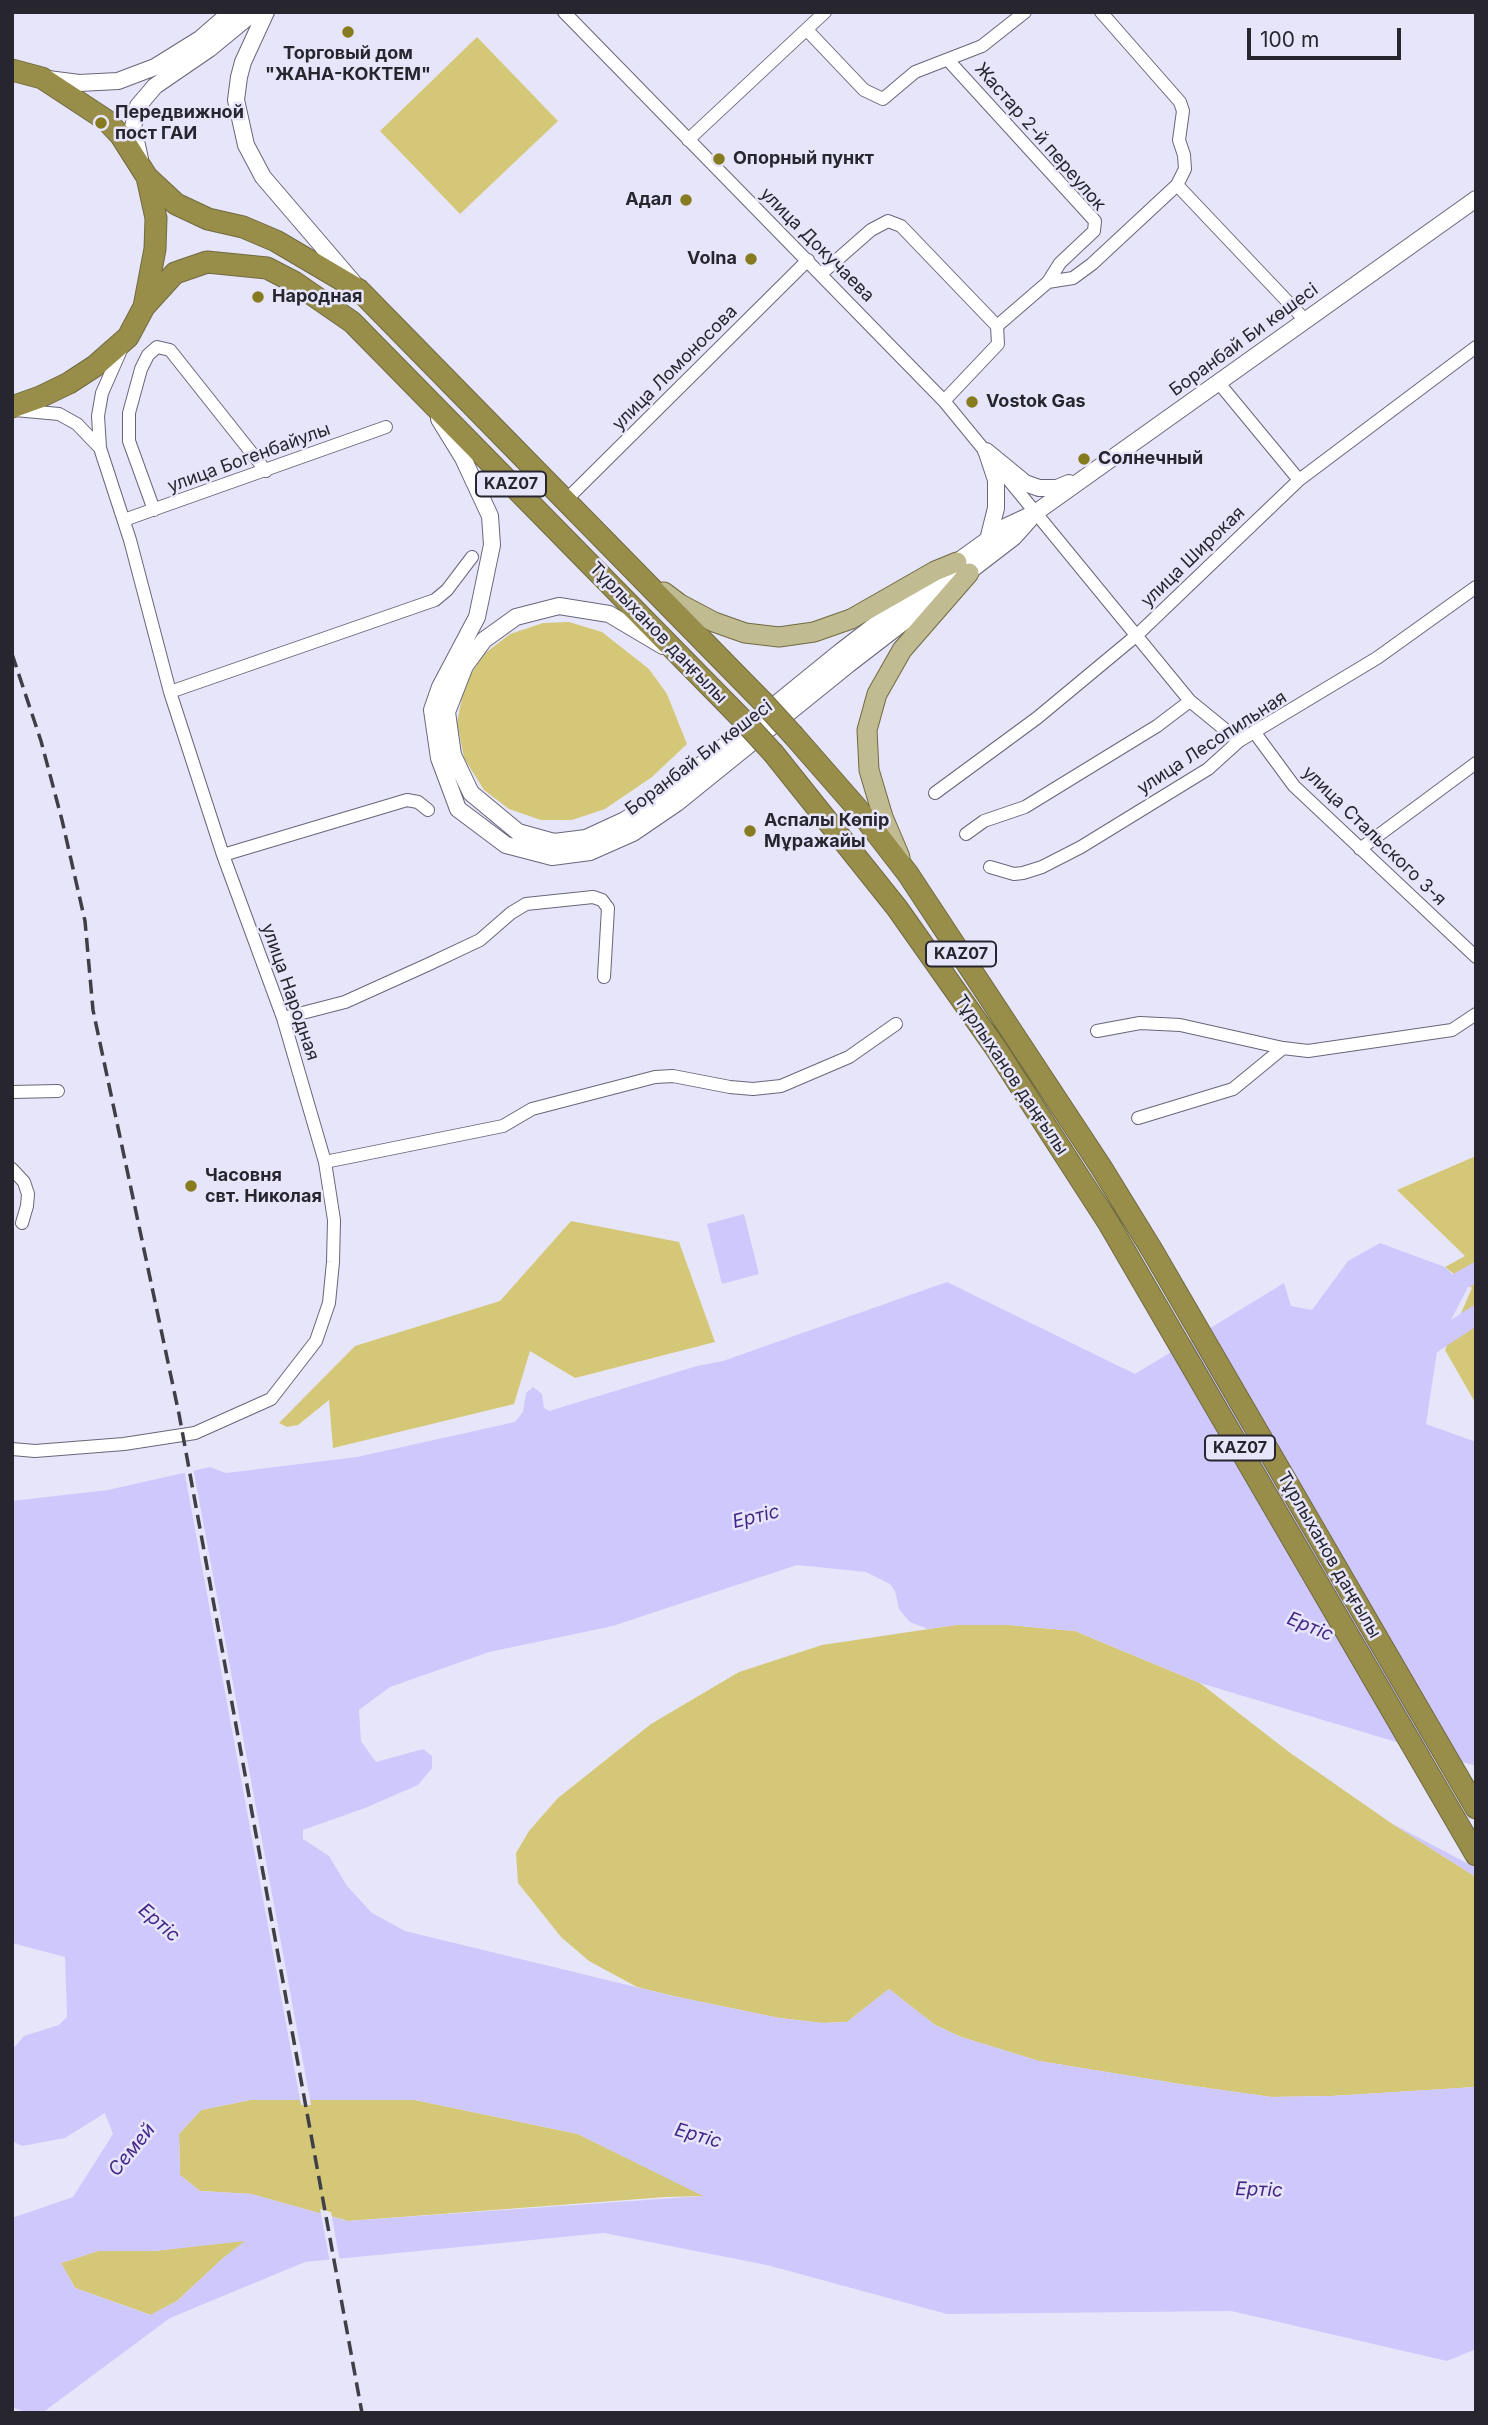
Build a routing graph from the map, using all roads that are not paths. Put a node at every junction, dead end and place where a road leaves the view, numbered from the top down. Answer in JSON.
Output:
{"nodes":[{"id":1,"x":231,"y":12,"type":"edge"},
{"id":2,"x":254,"y":12,"type":"edge"},
{"id":3,"x":266,"y":12,"type":"edge"},
{"id":4,"x":564,"y":12,"type":"edge"},
{"id":5,"x":825,"y":12,"type":"edge"},
{"id":6,"x":1025,"y":12,"type":"edge"},
{"id":7,"x":1101,"y":12,"type":"edge"},
{"id":8,"x":807,"y":30,"type":"junction"},
{"id":9,"x":948,"y":60,"type":"junction"},
{"id":10,"x":12,"y":70,"type":"edge"},
{"id":11,"x":42,"y":79,"type":"junction"},
{"id":12,"x":688,"y":140,"type":"junction"},
{"id":13,"x":145,"y":172,"type":"junction"},
{"id":14,"x":1177,"y":185,"type":"junction"},
{"id":15,"x":1476,"y":199,"type":"edge"},
{"id":16,"x":808,"y":260,"type":"junction"},
{"id":17,"x":822,"y":273,"type":"junction"},
{"id":18,"x":1048,"y":282,"type":"junction"},
{"id":19,"x":359,"y":290,"type":"junction"},
{"id":20,"x":144,"y":307,"type":"junction"},
{"id":21,"x":1305,"y":320,"type":"junction"},
{"id":22,"x":998,"y":326,"type":"junction"},
{"id":23,"x":128,"y":337,"type":"junction"},
{"id":24,"x":1476,"y":347,"type":"edge"},
{"id":25,"x":1218,"y":382,"type":"junction"},
{"id":26,"x":425,"y":396,"type":"junction"},
{"id":27,"x":944,"y":401,"type":"junction"},
{"id":28,"x":12,"y":408,"type":"edge"},
{"id":29,"x":386,"y":427,"type":"dead end"},
{"id":30,"x":100,"y":448,"type":"junction"},
{"id":31,"x":986,"y":451,"type":"junction"},
{"id":32,"x":266,"y":471,"type":"junction"},
{"id":33,"x":1084,"y":478,"type":"junction"},
{"id":34,"x":1299,"y":480,"type":"junction"},
{"id":35,"x":566,"y":500,"type":"junction"},
{"id":36,"x":153,"y":510,"type":"junction"},
{"id":37,"x":1035,"y":513,"type":"junction"},
{"id":38,"x":124,"y":520,"type":"junction"},
{"id":39,"x":988,"y":540,"type":"junction"},
{"id":40,"x":472,"y":557,"type":"dead end"},
{"id":41,"x":631,"y":568,"type":"junction"},
{"id":42,"x":963,"y":568,"type":"junction"},
{"id":43,"x":1476,"y":587,"type":"edge"},
{"id":44,"x":1137,"y":635,"type":"junction"},
{"id":45,"x":684,"y":658,"type":"junction"},
{"id":46,"x":447,"y":690,"type":"junction"},
{"id":47,"x":170,"y":692,"type":"junction"},
{"id":48,"x":1190,"y":701,"type":"junction"},
{"id":49,"x":1255,"y":733,"type":"junction"},
{"id":50,"x":1239,"y":741,"type":"junction"},
{"id":51,"x":1476,"y":763,"type":"edge"},
{"id":52,"x":935,"y":793,"type":"dead end"},
{"id":53,"x":428,"y":810,"type":"dead end"},
{"id":54,"x":966,"y":834,"type":"dead end"},
{"id":55,"x":1360,"y":849,"type":"junction"},
{"id":56,"x":222,"y":855,"type":"junction"},
{"id":57,"x":990,"y":867,"type":"dead end"},
{"id":58,"x":908,"y":874,"type":"junction"},
{"id":59,"x":1475,"y":954,"type":"edge"},
{"id":60,"x":604,"y":977,"type":"dead end"},
{"id":61,"x":1476,"y":1014,"type":"edge"},
{"id":62,"x":284,"y":1017,"type":"junction"},
{"id":63,"x":896,"y":1024,"type":"dead end"},
{"id":64,"x":1097,"y":1031,"type":"dead end"},
{"id":65,"x":1283,"y":1048,"type":"junction"},
{"id":66,"x":58,"y":1091,"type":"dead end"},
{"id":67,"x":12,"y":1092,"type":"edge"},
{"id":68,"x":1138,"y":1118,"type":"dead end"},
{"id":69,"x":326,"y":1161,"type":"junction"},
{"id":70,"x":12,"y":1168,"type":"edge"},
{"id":71,"x":22,"y":1223,"type":"dead end"},
{"id":72,"x":12,"y":1449,"type":"edge"},
{"id":73,"x":1476,"y":1808,"type":"edge"},
{"id":74,"x":1476,"y":1855,"type":"edge"}],
"edges":[{"from":1,"to":11,"type":"main road"},
{"from":2,"to":13,"type":"main road"},
{"from":3,"to":19,"type":"main road"},
{"from":4,"to":12,"type":"street","name":"улица Докучаева"},
{"from":5,"to":8,"type":"street"},
{"from":6,"to":9,"type":"street"},
{"from":7,"to":14,"type":"street"},
{"from":8,"to":9,"type":"street"},
{"from":8,"to":12,"type":"street"},
{"from":9,"to":18,"type":"street","name":"Жастар 2-й переулок"},
{"from":10,"to":11,"type":"highway","number":"KAZ07"},
{"from":11,"to":13,"type":"highway","number":"KAZ07"},
{"from":12,"to":16,"type":"street","name":"улица Докучаева"},
{"from":13,"to":19,"type":"highway","name":"Тұрлыханов даңғылы","number":"KAZ07"},
{"from":13,"to":20,"type":"highway","number":"KAZ07"},
{"from":14,"to":18,"type":"street"},
{"from":14,"to":21,"type":"street"},
{"from":15,"to":21,"type":"main road","name":"Боранбай Би көшесі"},
{"from":16,"to":17,"type":"street","name":"улица Докучаева"},
{"from":16,"to":35,"type":"street","name":"улица Ломоносова"},
{"from":17,"to":22,"type":"street"},
{"from":17,"to":27,"type":"street","name":"улица Докучаева"},
{"from":18,"to":22,"type":"street","name":"Жастар 2-й переулок"},
{"from":19,"to":35,"type":"highway","name":"Тұрлыханов даңғылы","number":"KAZ07"},
{"from":20,"to":23,"type":"highway","number":"KAZ07"},
{"from":20,"to":26,"type":"highway","name":"Тұрлыханов даңғылы","number":"KAZ07"},
{"from":21,"to":25,"type":"main road","name":"Боранбай Би көшесі"},
{"from":22,"to":27,"type":"street"},
{"from":23,"to":28,"type":"highway","number":"KAZ07"},
{"from":23,"to":30,"type":"street","name":"улица Народная"},
{"from":24,"to":34,"type":"street","name":"улица Широкая"},
{"from":25,"to":33,"type":"main road","name":"Боранбай Би көшесі"},
{"from":25,"to":34,"type":"street"},
{"from":26,"to":45,"type":"highway","name":"Тұрлыханов даңғылы","number":"KAZ07"},
{"from":26,"to":46,"type":"main road"},
{"from":27,"to":31,"type":"street","name":"улица Докучаева"},
{"from":28,"to":30,"type":"street"},
{"from":29,"to":32,"type":"street","name":"улица Богенбайулы"},
{"from":30,"to":38,"type":"street","name":"улица Народная"},
{"from":31,"to":33,"type":"main road"},
{"from":31,"to":37,"type":"street","name":"улица Докучаева"},
{"from":31,"to":39,"type":"main road"},
{"from":32,"to":36,"type":"street","name":"улица Богенбайулы"},
{"from":32,"to":36,"type":"street"},
{"from":33,"to":37,"type":"main road","name":"Боранбай Би көшесі"},
{"from":34,"to":44,"type":"street","name":"улица Широкая"},
{"from":35,"to":41,"type":"highway","name":"Тұрлыханов даңғылы","number":"KAZ07"},
{"from":36,"to":38,"type":"street","name":"улица Богенбайулы"},
{"from":37,"to":39,"type":"main road","name":"Боранбай Би көшесі"},
{"from":37,"to":42,"type":"main road","name":"Боранбай Би көшесі"},
{"from":37,"to":44,"type":"street"},
{"from":38,"to":47,"type":"street","name":"улица Народная"},
{"from":39,"to":42,"type":"main road","name":"Боранбай Би көшесі"},
{"from":40,"to":47,"type":"street"},
{"from":41,"to":42,"type":"main road"},
{"from":41,"to":58,"type":"highway","name":"Тұрлыханов даңғылы","number":"KAZ07","bridge":true},
{"from":42,"to":46,"type":"main road","name":"Боранбай Би көшесі"},
{"from":42,"to":58,"type":"main road"},
{"from":43,"to":49,"type":"street","name":"улица Лесопильная"},
{"from":44,"to":48,"type":"street"},
{"from":44,"to":52,"type":"street","name":"улица Широкая"},
{"from":45,"to":46,"type":"main road"},
{"from":45,"to":74,"type":"highway","name":"Тұрлыханов даңғылы","number":"KAZ07","bridge":true},
{"from":47,"to":56,"type":"street","name":"улица Народная"},
{"from":48,"to":50,"type":"street"},
{"from":48,"to":54,"type":"street"},
{"from":49,"to":50,"type":"street","name":"улица Лесопильная"},
{"from":49,"to":55,"type":"street","name":"улица Стальского 3-я"},
{"from":50,"to":57,"type":"street","name":"улица Лесопильная"},
{"from":51,"to":55,"type":"street"},
{"from":53,"to":56,"type":"street"},
{"from":55,"to":59,"type":"street","name":"улица Стальского 3-я"},
{"from":56,"to":62,"type":"street","name":"улица Народная"},
{"from":58,"to":73,"type":"highway","name":"Тұрлыханов даңғылы","number":"KAZ07"},
{"from":60,"to":62,"type":"street"},
{"from":61,"to":65,"type":"street"},
{"from":62,"to":69,"type":"street","name":"улица Народная"},
{"from":63,"to":69,"type":"street"},
{"from":64,"to":65,"type":"street"},
{"from":65,"to":68,"type":"street"},
{"from":66,"to":67,"type":"street"},
{"from":69,"to":72,"type":"street","name":"улица Народная"},
{"from":70,"to":71,"type":"street"}]}
